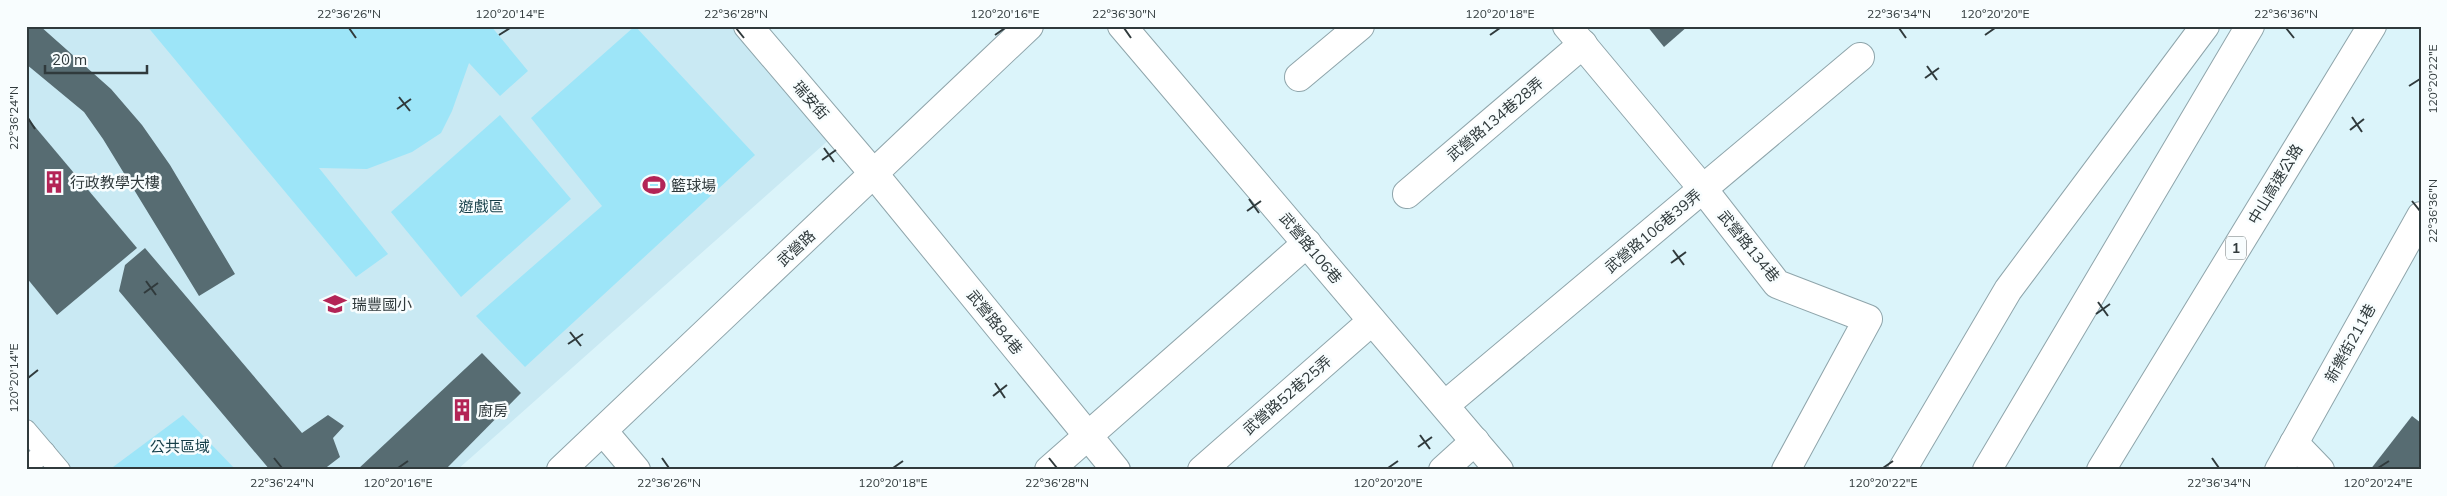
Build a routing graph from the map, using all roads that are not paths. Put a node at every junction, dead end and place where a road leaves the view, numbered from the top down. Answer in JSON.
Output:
{"nodes":[{"id":1,"x":748,"y":26,"type":"edge"},
{"id":2,"x":1029,"y":26,"type":"edge"},
{"id":3,"x":1122,"y":26,"type":"edge"},
{"id":4,"x":1360,"y":26,"type":"edge"},
{"id":5,"x":2205,"y":26,"type":"edge"},
{"id":6,"x":2250,"y":26,"type":"edge"},
{"id":7,"x":2372,"y":26,"type":"edge"},
{"id":8,"x":1575,"y":35,"type":"edge"},
{"id":9,"x":1860,"y":57,"type":"dead end"},
{"id":10,"x":1299,"y":77,"type":"dead end"},
{"id":11,"x":874,"y":174,"type":"junction"},
{"id":12,"x":1703,"y":189,"type":"junction"},
{"id":13,"x":1408,"y":194,"type":"dead end"},
{"id":14,"x":2421,"y":216,"type":"edge"},
{"id":15,"x":1307,"y":243,"type":"junction"},
{"id":16,"x":1372,"y":321,"type":"junction"},
{"id":17,"x":1445,"y":405,"type":"junction"},
{"id":18,"x":26,"y":430,"type":"edge"},
{"id":19,"x":603,"y":431,"type":"junction"},
{"id":20,"x":1088,"y":436,"type":"junction"},
{"id":21,"x":1475,"y":441,"type":"junction"},
{"id":22,"x":2294,"y":443,"type":"junction"},
{"id":23,"x":45,"y":452,"type":"junction"},
{"id":24,"x":26,"y":467,"type":"edge"},
{"id":25,"x":60,"y":470,"type":"edge"},
{"id":26,"x":561,"y":470,"type":"edge"},
{"id":27,"x":636,"y":470,"type":"edge"},
{"id":28,"x":1049,"y":470,"type":"edge"},
{"id":29,"x":1116,"y":470,"type":"edge"},
{"id":30,"x":1202,"y":470,"type":"edge"},
{"id":31,"x":1443,"y":470,"type":"edge"},
{"id":32,"x":1500,"y":470,"type":"edge"},
{"id":33,"x":1786,"y":470,"type":"edge"},
{"id":34,"x":1902,"y":470,"type":"edge"},
{"id":35,"x":1987,"y":470,"type":"edge"},
{"id":36,"x":2100,"y":470,"type":"edge"},
{"id":37,"x":2278,"y":470,"type":"edge"},
{"id":38,"x":2320,"y":470,"type":"edge"}],
"edges":[{"from":1,"to":11,"type":"main road","name":"瑞安街"},
{"from":2,"to":11,"type":"main road","name":"武營路"},
{"from":3,"to":15,"type":"main road","name":"武營路106巷"},
{"from":4,"to":10,"type":"main road"},
{"from":5,"to":34,"type":"main road"},
{"from":6,"to":35,"type":"main road"},
{"from":7,"to":36,"type":"main road","name":"中山高速公路","number":"1"},
{"from":8,"to":12,"type":"main road","name":"武營路134巷"},
{"from":8,"to":13,"type":"main road","name":"武營路134巷28弄"},
{"from":9,"to":12,"type":"main road","name":"武營路106巷39弄"},
{"from":11,"to":19,"type":"main road","name":"武營路"},
{"from":11,"to":20,"type":"main road","name":"武營路84巷"},
{"from":12,"to":17,"type":"main road","name":"武營路106巷39弄"},
{"from":12,"to":33,"type":"main road","name":"武營路134巷"},
{"from":14,"to":22,"type":"main road","name":"新樂街211巷"},
{"from":15,"to":16,"type":"main road","name":"武營路106巷"},
{"from":15,"to":20,"type":"main road"},
{"from":16,"to":17,"type":"main road","name":"武營路106巷"},
{"from":16,"to":30,"type":"main road","name":"武營路52巷25弄"},
{"from":17,"to":21,"type":"main road","name":"武營路106巷"},
{"from":18,"to":23,"type":"lane"},
{"from":19,"to":26,"type":"main road","name":"武營路"},
{"from":19,"to":27,"type":"main road"},
{"from":20,"to":28,"type":"main road"},
{"from":20,"to":29,"type":"main road","name":"武營路84巷"},
{"from":21,"to":31,"type":"main road"},
{"from":21,"to":32,"type":"main road","name":"武營路106巷"},
{"from":22,"to":37,"type":"main road","name":"新樂街211巷"},
{"from":22,"to":38,"type":"main road"},
{"from":23,"to":24,"type":"lane"},
{"from":23,"to":25,"type":"lane"}]}
